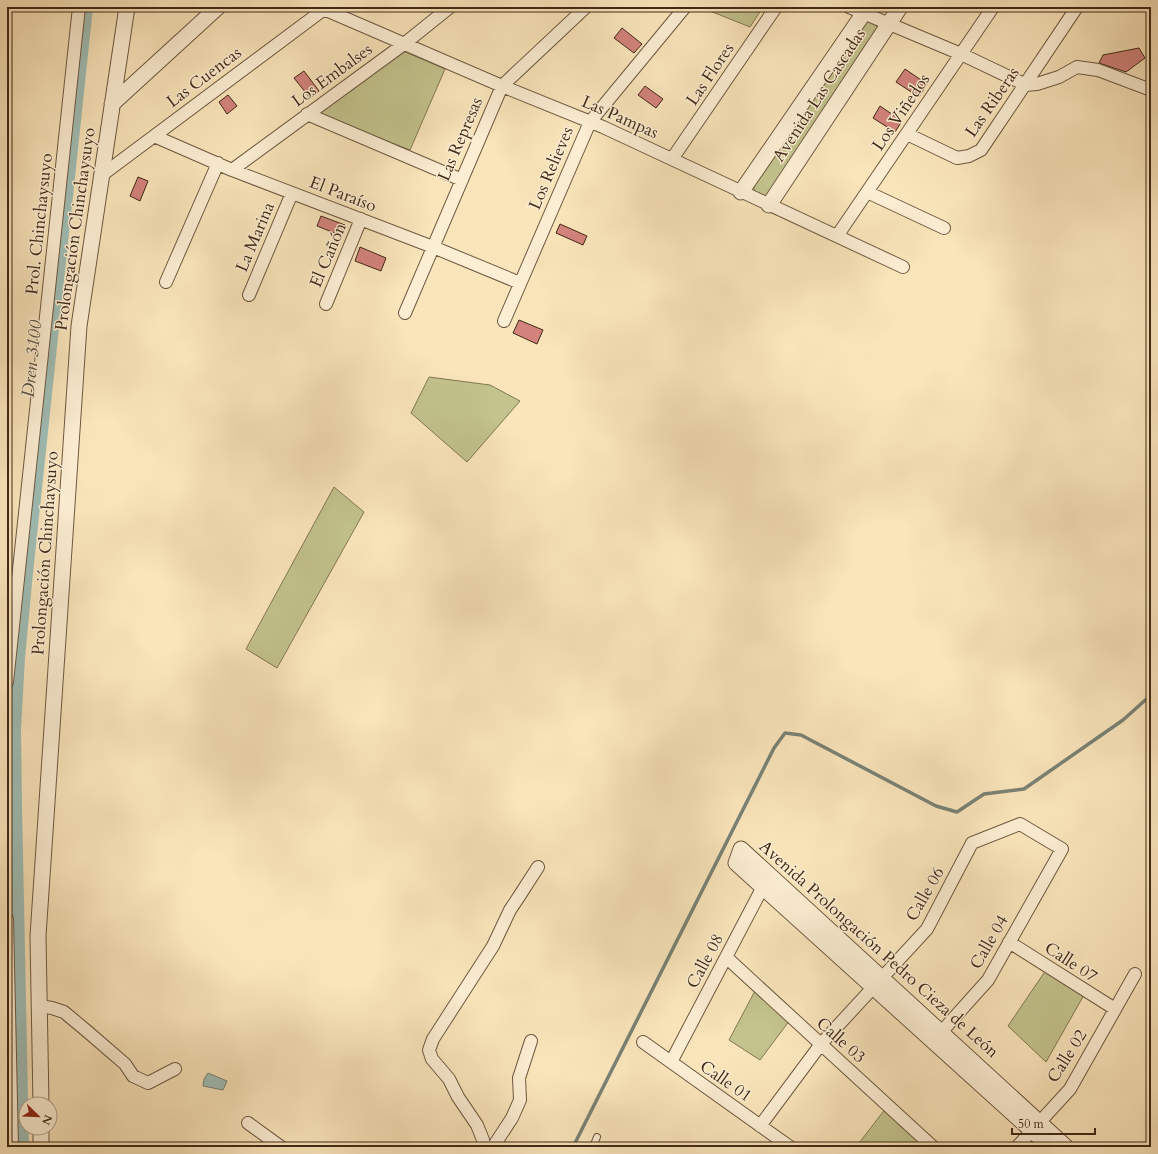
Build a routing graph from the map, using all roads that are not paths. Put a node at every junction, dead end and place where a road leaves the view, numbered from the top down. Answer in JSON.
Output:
{"nodes":[{"id":1,"x":79,"y":7,"type":"edge"},
{"id":2,"x":127,"y":7,"type":"edge"},
{"id":3,"x":218,"y":7,"type":"edge"},
{"id":4,"x":450,"y":7,"type":"edge"},
{"id":5,"x":586,"y":7,"type":"edge"},
{"id":6,"x":685,"y":7,"type":"edge"},
{"id":7,"x":776,"y":7,"type":"edge"},
{"id":8,"x":849,"y":7,"type":"edge"},
{"id":9,"x":900,"y":7,"type":"edge"},
{"id":10,"x":993,"y":7,"type":"edge"},
{"id":11,"x":1077,"y":7,"type":"edge"},
{"id":12,"x":323,"y":8,"type":"edge"},
{"id":13,"x":866,"y":10,"type":"edge"},
{"id":14,"x":889,"y":24,"type":"junction"},
{"id":15,"x":404,"y":44,"type":"junction"},
{"id":16,"x":961,"y":54,"type":"junction"},
{"id":17,"x":1026,"y":84,"type":"junction"},
{"id":18,"x":502,"y":86,"type":"junction"},
{"id":19,"x":1151,"y":90,"type":"edge"},
{"id":20,"x":112,"y":104,"type":"junction"},
{"id":21,"x":307,"y":114,"type":"junction"},
{"id":22,"x":590,"y":122,"type":"junction"},
{"id":23,"x":907,"y":134,"type":"junction"},
{"id":24,"x":154,"y":136,"type":"junction"},
{"id":25,"x":672,"y":160,"type":"junction"},
{"id":26,"x":218,"y":163,"type":"junction"},
{"id":27,"x":232,"y":170,"type":"junction"},
{"id":28,"x":102,"y":175,"type":"junction"},
{"id":29,"x":462,"y":180,"type":"junction"},
{"id":30,"x":741,"y":192,"type":"junction"},
{"id":31,"x":868,"y":192,"type":"junction"},
{"id":32,"x":292,"y":193,"type":"junction"},
{"id":33,"x":769,"y":205,"type":"junction"},
{"id":34,"x":361,"y":219,"type":"junction"},
{"id":35,"x":944,"y":228,"type":"dead end"},
{"id":36,"x":837,"y":236,"type":"junction"},
{"id":37,"x":433,"y":247,"type":"junction"},
{"id":38,"x":903,"y":267,"type":"dead end"},
{"id":39,"x":166,"y":282,"type":"dead end"},
{"id":40,"x":520,"y":283,"type":"junction"},
{"id":41,"x":249,"y":295,"type":"dead end"},
{"id":42,"x":326,"y":304,"type":"dead end"},
{"id":43,"x":405,"y":313,"type":"dead end"},
{"id":44,"x":504,"y":321,"type":"dead end"},
{"id":45,"x":7,"y":682,"type":"edge"},
{"id":46,"x":1062,"y":849,"type":"joint"},
{"id":47,"x":538,"y":867,"type":"dead end"},
{"id":48,"x":766,"y":881,"type":"joint"},
{"id":49,"x":7,"y":919,"type":"edge"},
{"id":50,"x":1009,"y":942,"type":"junction"},
{"id":51,"x":726,"y":957,"type":"junction"},
{"id":52,"x":1135,"y":974,"type":"dead end"},
{"id":53,"x":877,"y":983,"type":"junction"},
{"id":54,"x":39,"y":1006,"type":"junction"},
{"id":55,"x":1115,"y":1010,"type":"junction"},
{"id":56,"x":937,"y":1037,"type":"junction"},
{"id":57,"x":531,"y":1041,"type":"dead end"},
{"id":58,"x":643,"y":1042,"type":"dead end"},
{"id":59,"x":821,"y":1044,"type":"junction"},
{"id":60,"x":671,"y":1062,"type":"junction"},
{"id":61,"x":175,"y":1069,"type":"dead end"},
{"id":62,"x":41,"y":1096,"type":"edge"},
{"id":63,"x":248,"y":1123,"type":"dead end"},
{"id":64,"x":760,"y":1126,"type":"junction"},
{"id":65,"x":1036,"y":1126,"type":"junction"},
{"id":66,"x":41,"y":1136,"type":"edge"},
{"id":67,"x":598,"y":1137,"type":"dead end"},
{"id":68,"x":12,"y":1147,"type":"edge"},
{"id":69,"x":41,"y":1147,"type":"edge"},
{"id":70,"x":281,"y":1147,"type":"edge"},
{"id":71,"x":484,"y":1147,"type":"edge"},
{"id":72,"x":493,"y":1147,"type":"edge"},
{"id":73,"x":593,"y":1147,"type":"edge"},
{"id":74,"x":790,"y":1147,"type":"edge"},
{"id":75,"x":933,"y":1147,"type":"edge"},
{"id":76,"x":1017,"y":1147,"type":"edge"},
{"id":77,"x":1050,"y":1147,"type":"edge"},
{"id":78,"x":1066,"y":1147,"type":"edge"}],
"edges":[{"from":1,"to":45,"type":"street","name":"Prol. Chinchaysuyo"},
{"from":2,"to":20,"type":"street","name":"Prolongación Chinchaysuyo"},
{"from":3,"to":20,"type":"street"},
{"from":4,"to":15,"type":"street","name":"Los Embalses"},
{"from":5,"to":18,"type":"street","name":"Las Represas"},
{"from":6,"to":22,"type":"street","name":"Los Relieves"},
{"from":7,"to":25,"type":"street","name":"Las Flores"},
{"from":8,"to":13,"type":"street"},
{"from":9,"to":14,"type":"street","name":"Avenida Las Cascadas"},
{"from":10,"to":16,"type":"street","name":"Los Viñedos"},
{"from":11,"to":17,"type":"street","name":"Las Riberas"},
{"from":12,"to":15,"type":"street","name":"Las Pampas"},
{"from":12,"to":24,"type":"street","name":"Las Cuencas"},
{"from":13,"to":14,"type":"street"},
{"from":13,"to":30,"type":"street","name":"Avenida Las Cascadas"},
{"from":14,"to":16,"type":"street"},
{"from":14,"to":33,"type":"street","name":"Avenida Las Cascadas"},
{"from":15,"to":18,"type":"street","name":"Las Pampas"},
{"from":15,"to":21,"type":"street","name":"Los Embalses"},
{"from":16,"to":17,"type":"street"},
{"from":16,"to":23,"type":"street","name":"Los Viñedos"},
{"from":17,"to":19,"type":"street"},
{"from":17,"to":23,"type":"street","name":"Las Riberas"},
{"from":18,"to":22,"type":"street","name":"Las Pampas"},
{"from":18,"to":29,"type":"street","name":"Las Represas"},
{"from":20,"to":28,"type":"street","name":"Prolongación Chinchaysuyo"},
{"from":21,"to":27,"type":"street","name":"Los Embalses"},
{"from":21,"to":29,"type":"street"},
{"from":22,"to":25,"type":"street","name":"Las Pampas"},
{"from":22,"to":40,"type":"street","name":"Los Relieves"},
{"from":23,"to":31,"type":"street","name":"Los Viñedos"},
{"from":24,"to":26,"type":"street","name":"El Paraíso"},
{"from":24,"to":28,"type":"street","name":"Las Cuencas"},
{"from":25,"to":30,"type":"street","name":"Las Pampas"},
{"from":26,"to":27,"type":"street","name":"El Paraíso"},
{"from":26,"to":39,"type":"street"},
{"from":27,"to":32,"type":"street","name":"El Paraíso"},
{"from":28,"to":54,"type":"street","name":"Prolongación Chinchaysuyo"},
{"from":29,"to":37,"type":"street","name":"Las Represas"},
{"from":30,"to":33,"type":"street","name":"Las Pampas"},
{"from":31,"to":35,"type":"street"},
{"from":31,"to":36,"type":"street","name":"Los Viñedos"},
{"from":32,"to":34,"type":"street","name":"El Paraíso"},
{"from":32,"to":41,"type":"street","name":"La Marina"},
{"from":33,"to":36,"type":"street","name":"Las Pampas"},
{"from":34,"to":37,"type":"street","name":"El Paraíso"},
{"from":34,"to":42,"type":"street","name":"El Cañón"},
{"from":36,"to":38,"type":"street","name":"Las Pampas"},
{"from":37,"to":40,"type":"street","name":"El Paraíso"},
{"from":37,"to":43,"type":"street","name":"Las Represas"},
{"from":40,"to":44,"type":"street","name":"Los Relieves"},
{"from":46,"to":50,"type":"street","name":"Calle 04"},
{"from":46,"to":53,"type":"street","name":"Calle 06"},
{"from":47,"to":71,"type":"street"},
{"from":48,"to":51,"type":"street","name":"Calle 08"},
{"from":48,"to":53,"type":"street","name":"Avenida Prolongación Pedro Cieza de León"},
{"from":49,"to":68,"type":"street"},
{"from":50,"to":55,"type":"street","name":"Calle 07"},
{"from":50,"to":56,"type":"street","name":"Calle 04"},
{"from":51,"to":59,"type":"street","name":"Calle 03"},
{"from":51,"to":60,"type":"street","name":"Calle 08"},
{"from":52,"to":55,"type":"street","name":"Calle 02"},
{"from":53,"to":56,"type":"street","name":"Avenida Prolongación Pedro Cieza de León"},
{"from":53,"to":59,"type":"street","name":"Calle 06"},
{"from":54,"to":61,"type":"street"},
{"from":54,"to":62,"type":"street","name":"Prolongación Chinchaysuyo"},
{"from":55,"to":65,"type":"street","name":"Calle 02"},
{"from":56,"to":65,"type":"street","name":"Avenida Prolongación Pedro Cieza de León"},
{"from":57,"to":72,"type":"street"},
{"from":58,"to":60,"type":"street","name":"Calle 01"},
{"from":59,"to":64,"type":"street","name":"Calle 06"},
{"from":59,"to":75,"type":"street","name":"Calle 03"},
{"from":60,"to":64,"type":"street","name":"Calle 01"},
{"from":63,"to":70,"type":"street"},
{"from":64,"to":74,"type":"street","name":"Calle 01"},
{"from":65,"to":76,"type":"street","name":"Calle 02"},
{"from":65,"to":77,"type":"street","name":"Avenida Prolongación Pedro Cieza de León"},
{"from":65,"to":78,"type":"street","name":"Avenida Prolongación Pedro Cieza de León"},
{"from":66,"to":69,"type":"street"},
{"from":67,"to":73,"type":"lane"}]}
